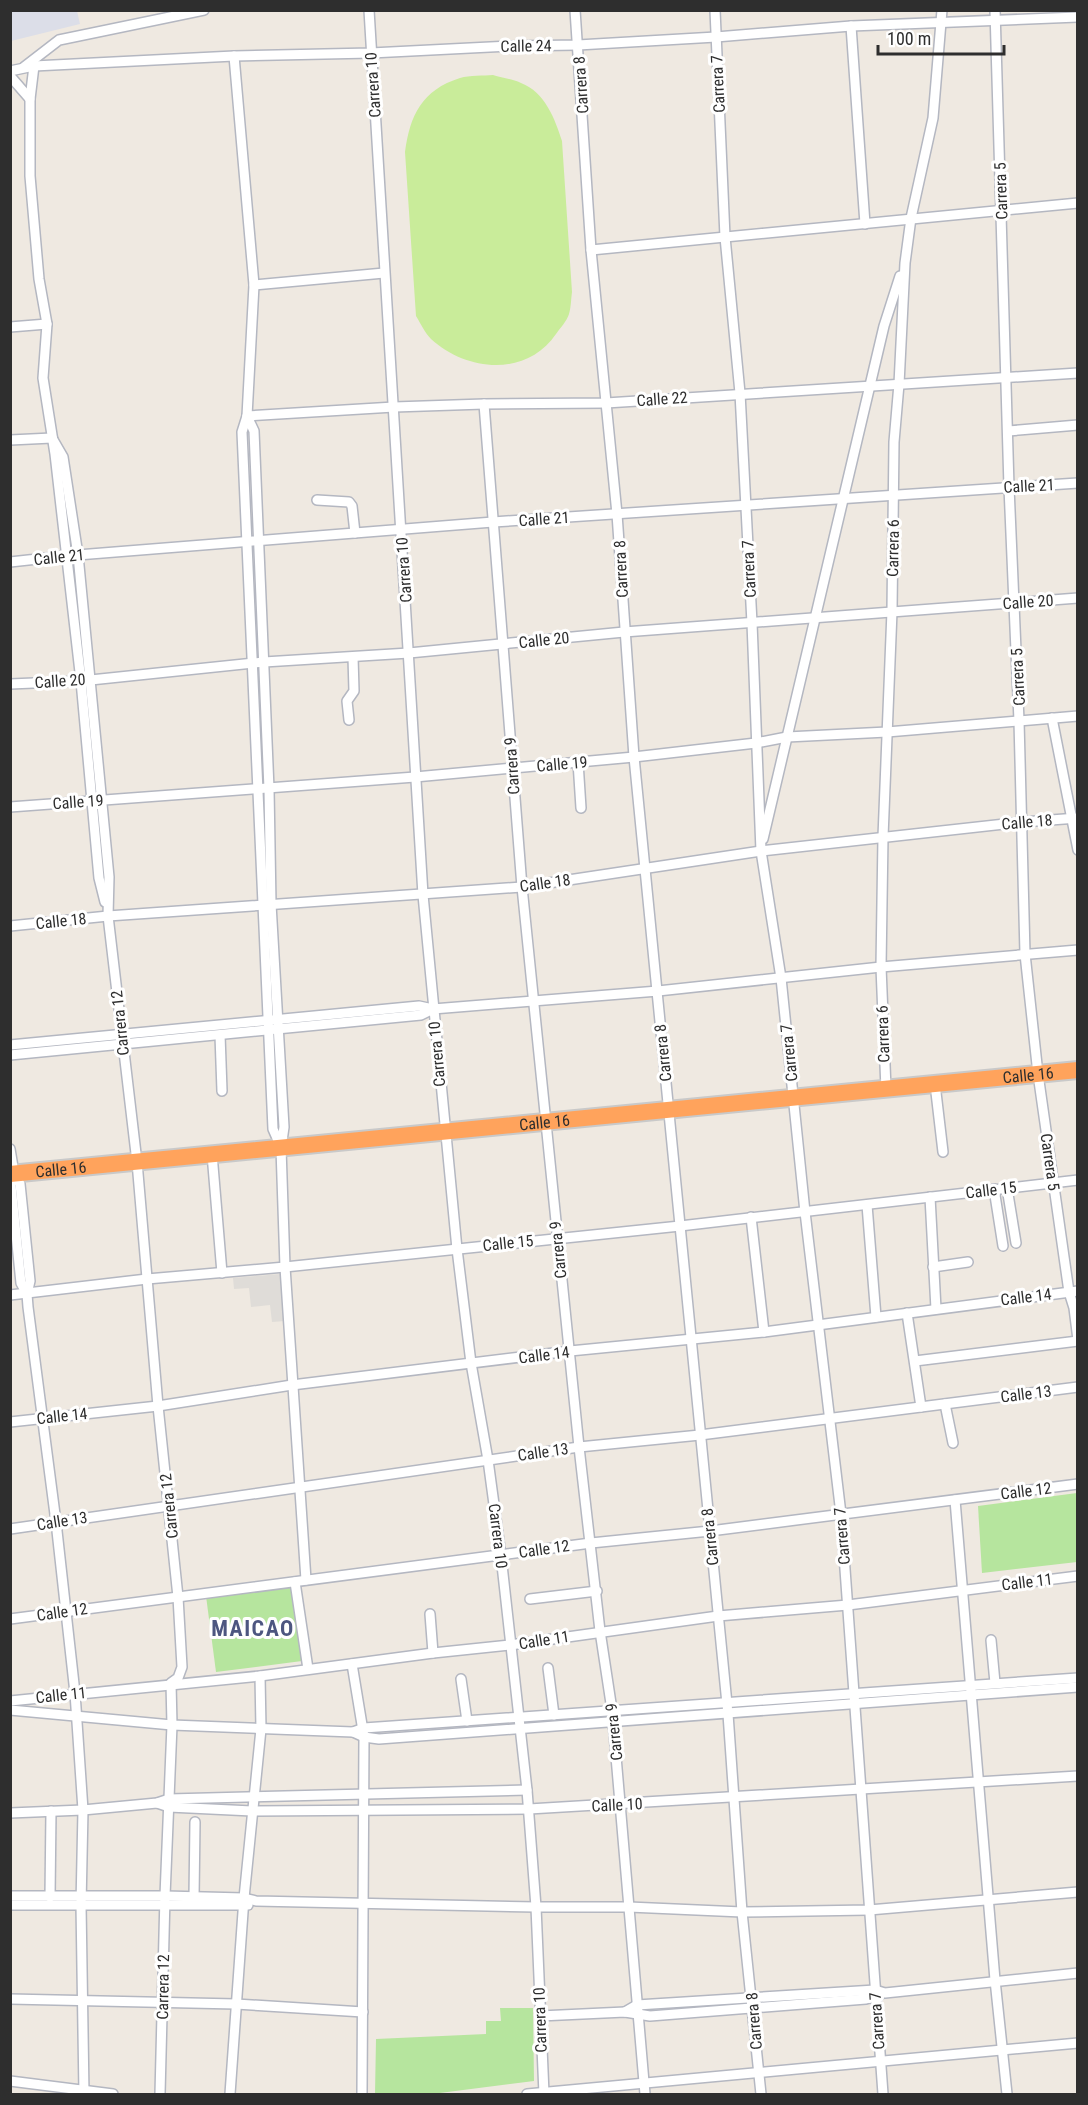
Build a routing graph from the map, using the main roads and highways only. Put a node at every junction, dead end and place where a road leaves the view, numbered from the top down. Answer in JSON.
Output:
{"nodes":[{"id":1,"x":1077,"y":1070,"type":"edge"},
{"id":2,"x":12,"y":1174,"type":"edge"}],
"edges":[{"from":1,"to":2,"type":"highway","name":"Calle 16"}]}
